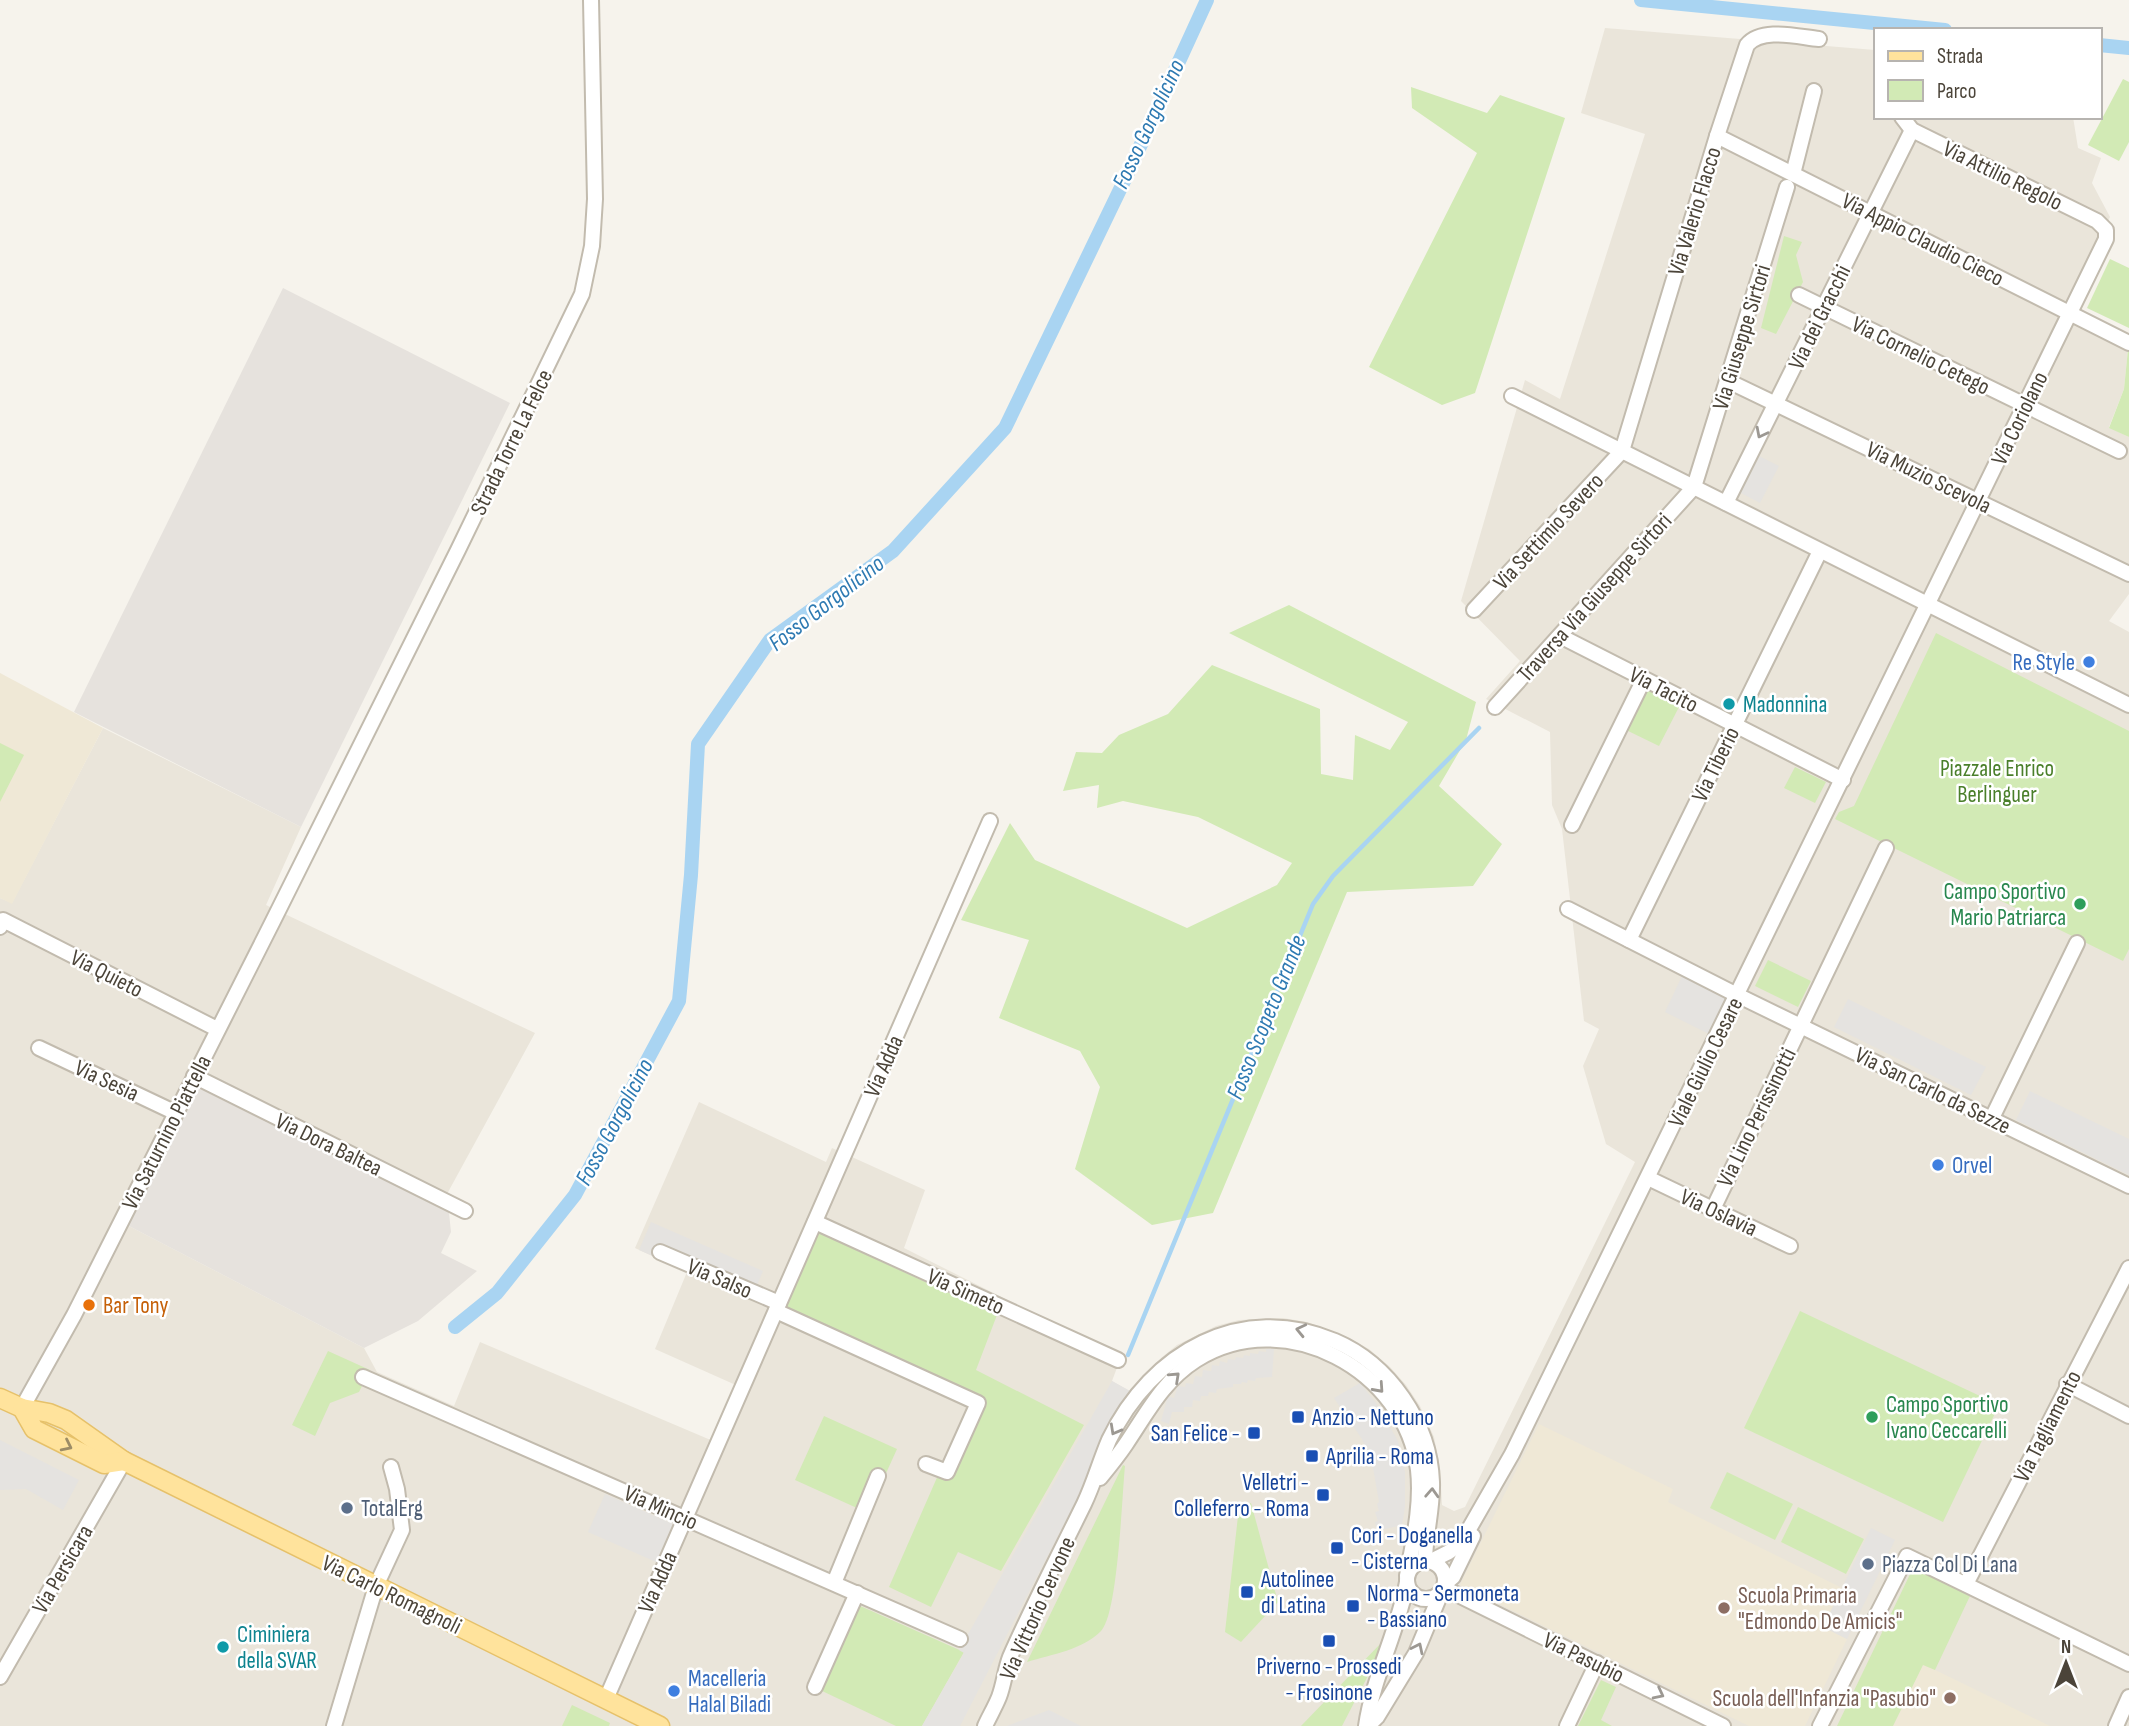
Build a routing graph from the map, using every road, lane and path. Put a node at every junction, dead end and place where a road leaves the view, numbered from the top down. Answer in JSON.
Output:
{"nodes":[{"id":1,"x":592,"y":0,"type":"edge"},
{"id":2,"x":1819,"y":39,"type":"dead end"},
{"id":3,"x":1814,"y":91,"type":"dead end"},
{"id":4,"x":1903,"y":119,"type":"edge"},
{"id":5,"x":1912,"y":131,"type":"junction"},
{"id":6,"x":1717,"y":136,"type":"junction"},
{"id":7,"x":1790,"y":181,"type":"junction"},
{"id":8,"x":1871,"y":213,"type":"junction"},
{"id":9,"x":2106,"y":230,"type":"joint"},
{"id":10,"x":1800,"y":295,"type":"dead end"},
{"id":11,"x":1824,"y":307,"type":"junction"},
{"id":12,"x":2070,"y":313,"type":"junction"},
{"id":13,"x":2129,"y":343,"type":"edge"},
{"id":14,"x":1728,"y":381,"type":"junction"},
{"id":15,"x":1512,"y":396,"type":"dead end"},
{"id":16,"x":1776,"y":404,"type":"junction"},
{"id":17,"x":2025,"y":405,"type":"junction"},
{"id":18,"x":1622,"y":451,"type":"junction"},
{"id":19,"x":2119,"y":451,"type":"dead end"},
{"id":20,"x":1694,"y":487,"type":"junction"},
{"id":21,"x":1979,"y":502,"type":"junction"},
{"id":22,"x":1726,"y":503,"type":"junction"},
{"id":23,"x":1820,"y":551,"type":"junction"},
{"id":24,"x":2129,"y":574,"type":"edge"},
{"id":25,"x":1928,"y":605,"type":"junction"},
{"id":26,"x":1474,"y":610,"type":"dead end"},
{"id":27,"x":1560,"y":636,"type":"junction"},
{"id":28,"x":1644,"y":679,"type":"junction"},
{"id":29,"x":2129,"y":705,"type":"edge"},
{"id":30,"x":1495,"y":707,"type":"dead end"},
{"id":31,"x":1735,"y":725,"type":"junction"},
{"id":32,"x":1843,"y":780,"type":"junction"},
{"id":33,"x":990,"y":821,"type":"dead end"},
{"id":34,"x":1572,"y":825,"type":"dead end"},
{"id":35,"x":1886,"y":848,"type":"dead end"},
{"id":36,"x":304,"y":853,"type":"joint"},
{"id":37,"x":1568,"y":909,"type":"dead end"},
{"id":38,"x":0,"y":926,"type":"edge"},
{"id":39,"x":1629,"y":940,"type":"junction"},
{"id":40,"x":2077,"y":943,"type":"dead end"},
{"id":41,"x":1737,"y":995,"type":"junction"},
{"id":42,"x":1800,"y":1026,"type":"junction"},
{"id":43,"x":218,"y":1029,"type":"junction"},
{"id":44,"x":39,"y":1048,"type":"dead end"},
{"id":45,"x":194,"y":1076,"type":"junction"},
{"id":46,"x":176,"y":1113,"type":"junction"},
{"id":47,"x":1992,"y":1118,"type":"junction"},
{"id":48,"x":1648,"y":1178,"type":"junction"},
{"id":49,"x":2129,"y":1186,"type":"edge"},
{"id":50,"x":1713,"y":1209,"type":"junction"},
{"id":51,"x":465,"y":1211,"type":"dead end"},
{"id":52,"x":815,"y":1222,"type":"junction"},
{"id":53,"x":1790,"y":1246,"type":"dead end"},
{"id":54,"x":660,"y":1252,"type":"dead end"},
{"id":55,"x":2129,"y":1268,"type":"edge"},
{"id":56,"x":778,"y":1307,"type":"junction"},
{"id":57,"x":1118,"y":1360,"type":"dead end"},
{"id":58,"x":363,"y":1377,"type":"dead end"},
{"id":59,"x":2067,"y":1384,"type":"junction"},
{"id":60,"x":0,"y":1398,"type":"edge"},
{"id":61,"x":22,"y":1408,"type":"junction"},
{"id":62,"x":2129,"y":1416,"type":"edge"},
{"id":63,"x":124,"y":1461,"type":"junction"},
{"id":64,"x":926,"y":1464,"type":"dead end"},
{"id":65,"x":391,"y":1467,"type":"dead end"},
{"id":66,"x":878,"y":1476,"type":"dead end"},
{"id":67,"x":1091,"y":1490,"type":"junction"},
{"id":68,"x":1476,"y":1517,"type":"junction"},
{"id":69,"x":685,"y":1518,"type":"junction"},
{"id":70,"x":1428,"y":1561,"type":"junction"},
{"id":71,"x":1407,"y":1579,"type":"junction"},
{"id":72,"x":834,"y":1583,"type":"junction"},
{"id":73,"x":1966,"y":1584,"type":"junction"},
{"id":74,"x":376,"y":1586,"type":"junction"},
{"id":75,"x":1443,"y":1588,"type":"junction"},
{"id":76,"x":857,"y":1593,"type":"junction"},
{"id":77,"x":960,"y":1639,"type":"dead end"},
{"id":78,"x":1597,"y":1663,"type":"junction"},
{"id":79,"x":2129,"y":1664,"type":"edge"},
{"id":80,"x":0,"y":1676,"type":"edge"},
{"id":81,"x":816,"y":1687,"type":"dead end"},
{"id":82,"x":2129,"y":1697,"type":"edge"},
{"id":83,"x":606,"y":1699,"type":"junction"},
{"id":84,"x":334,"y":1726,"type":"edge"},
{"id":85,"x":660,"y":1726,"type":"edge"},
{"id":86,"x":985,"y":1726,"type":"edge"},
{"id":87,"x":1367,"y":1726,"type":"edge"},
{"id":88,"x":1567,"y":1726,"type":"edge"},
{"id":89,"x":1723,"y":1726,"type":"edge"},
{"id":90,"x":1820,"y":1726,"type":"edge"},
{"id":91,"x":2116,"y":1726,"type":"edge"}],
"edges":[{"from":1,"to":36,"type":"street","name":"Strada Torre La Felce"},
{"from":2,"to":6,"type":"street","name":"Via Valerio Flacco"},
{"from":3,"to":7,"type":"street","name":"Via Giuseppe Sirtori"},
{"from":4,"to":5,"type":"street","name":"Via Attilio Regolo"},
{"from":5,"to":8,"type":"street","name":"Via dei Gracchi"},
{"from":5,"to":9,"type":"street","name":"Via Attilio Regolo"},
{"from":6,"to":7,"type":"street","name":"Via Appio Claudio Cieco"},
{"from":6,"to":18,"type":"street","name":"Via Valerio Flacco"},
{"from":7,"to":8,"type":"street","name":"Via Appio Claudio Cieco"},
{"from":7,"to":14,"type":"street","name":"Via Giuseppe Sirtori"},
{"from":8,"to":11,"type":"street","name":"Via dei Gracchi"},
{"from":8,"to":12,"type":"street","name":"Via Appio Claudio Cieco"},
{"from":9,"to":12,"type":"street","name":"Via Coriolano"},
{"from":10,"to":11,"type":"street","name":"Via Cornelio Cetego"},
{"from":11,"to":16,"type":"street","name":"Via dei Gracchi"},
{"from":11,"to":17,"type":"street","name":"Via Cornelio Cetego"},
{"from":12,"to":13,"type":"street","name":"Via Appio Claudio Cieco"},
{"from":12,"to":17,"type":"street","name":"Via Coriolano"},
{"from":14,"to":16,"type":"street","name":"Via Muzio Scevola"},
{"from":14,"to":20,"type":"street","name":"Via Giuseppe Sirtori"},
{"from":15,"to":18,"type":"street"},
{"from":16,"to":21,"type":"street","name":"Via Muzio Scevola"},
{"from":16,"to":22,"type":"street","name":"Via dei Gracchi","one_way":true},
{"from":17,"to":19,"type":"street","name":"Via Cornelio Cetego"},
{"from":17,"to":21,"type":"street","name":"Via Coriolano"},
{"from":18,"to":20,"type":"street"},
{"from":18,"to":26,"type":"street","name":"Via Settimio Severo"},
{"from":20,"to":22,"type":"street"},
{"from":20,"to":27,"type":"street","name":"Traversa Via Giuseppe Sirtori"},
{"from":21,"to":24,"type":"street","name":"Via Muzio Scevola"},
{"from":21,"to":25,"type":"street","name":"Via Coriolano"},
{"from":22,"to":23,"type":"street"},
{"from":23,"to":25,"type":"street"},
{"from":23,"to":31,"type":"street","name":"Via Tiberio"},
{"from":25,"to":29,"type":"street"},
{"from":25,"to":32,"type":"street","name":"Viale Giulio Cesare"},
{"from":27,"to":28,"type":"street","name":"Via Tacito"},
{"from":27,"to":30,"type":"street","name":"Traversa Via Giuseppe Sirtori"},
{"from":28,"to":31,"type":"street","name":"Via Tacito"},
{"from":28,"to":34,"type":"street"},
{"from":31,"to":32,"type":"street","name":"Via Tacito"},
{"from":31,"to":39,"type":"street","name":"Via Tiberio"},
{"from":32,"to":41,"type":"street","name":"Viale Giulio Cesare"},
{"from":33,"to":52,"type":"street","name":"Via Adda"},
{"from":35,"to":42,"type":"street","name":"Via Lino Perissinotti"},
{"from":36,"to":43,"type":"street","name":"Via Saturnino Piattella"},
{"from":37,"to":39,"type":"street","name":"Via San Carlo da Sezze"},
{"from":38,"to":43,"type":"street","name":"Via Quieto"},
{"from":39,"to":41,"type":"street","name":"Via San Carlo da Sezze"},
{"from":40,"to":47,"type":"street"},
{"from":41,"to":42,"type":"street","name":"Via San Carlo da Sezze"},
{"from":41,"to":48,"type":"street","name":"Viale Giulio Cesare"},
{"from":42,"to":47,"type":"street","name":"Via San Carlo da Sezze"},
{"from":42,"to":50,"type":"street","name":"Via Lino Perissinotti"},
{"from":43,"to":45,"type":"street","name":"Via Saturnino Piattella"},
{"from":44,"to":46,"type":"street","name":"Via Sesia"},
{"from":45,"to":46,"type":"street","name":"Via Saturnino Piattella"},
{"from":45,"to":51,"type":"street","name":"Via Dora Baltea"},
{"from":46,"to":61,"type":"street","name":"Via Saturnino Piattella"},
{"from":47,"to":49,"type":"street","name":"Via San Carlo da Sezze"},
{"from":48,"to":50,"type":"street","name":"Via Oslavia"},
{"from":48,"to":68,"type":"street","name":"Viale Giulio Cesare"},
{"from":50,"to":53,"type":"street","name":"Via Oslavia"},
{"from":52,"to":56,"type":"street","name":"Via Adda"},
{"from":52,"to":57,"type":"street","name":"Via Simeto"},
{"from":54,"to":56,"type":"street","name":"Via Salso"},
{"from":55,"to":59,"type":"street","name":"Via Tagliamento"},
{"from":56,"to":64,"type":"street"},
{"from":56,"to":69,"type":"street","name":"Via Adda"},
{"from":58,"to":69,"type":"street","name":"Via Mincio"},
{"from":59,"to":62,"type":"street"},
{"from":59,"to":73,"type":"street","name":"Via Tagliamento"},
{"from":60,"to":61,"type":"main road"},
{"from":61,"to":63,"type":"main road"},
{"from":63,"to":74,"type":"main road","name":"Via Carlo Romagnoli"},
{"from":63,"to":80,"type":"street","name":"Via Persicara"},
{"from":65,"to":74,"type":"street"},
{"from":66,"to":72,"type":"street"},
{"from":70,"to":67,"type":"street","name":"Via Vittorio Cervone","one_way":true},
{"from":67,"to":71,"type":"street","name":"Via Vittorio Cervone","one_way":true},
{"from":67,"to":86,"type":"street","name":"Via Vittorio Cervone"},
{"from":68,"to":70,"type":"street","name":"Viale Giulio Cesare"},
{"from":68,"to":75,"type":"street","name":"Viale Giulio Cesare"},
{"from":69,"to":72,"type":"street","name":"Via Mincio"},
{"from":69,"to":83,"type":"street","name":"Via Adda"},
{"from":70,"to":71,"type":"street"},
{"from":70,"to":75,"type":"street"},
{"from":71,"to":75,"type":"street"},
{"from":71,"to":87,"type":"street","name":"Viale Giulio Cesare"},
{"from":72,"to":76,"type":"street","name":"Via Mincio"},
{"from":73,"to":79,"type":"street"},
{"from":73,"to":90,"type":"street"},
{"from":74,"to":83,"type":"main road","name":"Via Carlo Romagnoli"},
{"from":74,"to":84,"type":"street"},
{"from":75,"to":78,"type":"street","name":"Via Pasubio"},
{"from":87,"to":75,"type":"street","name":"Viale Giulio Cesare","one_way":true},
{"from":76,"to":77,"type":"street","name":"Via Mincio"},
{"from":76,"to":81,"type":"street"},
{"from":78,"to":88,"type":"street"},
{"from":78,"to":89,"type":"street","name":"Via Pasubio","one_way":true},
{"from":82,"to":91,"type":"street"},
{"from":83,"to":85,"type":"main road","name":"Via Carlo Romagnoli"}]}
